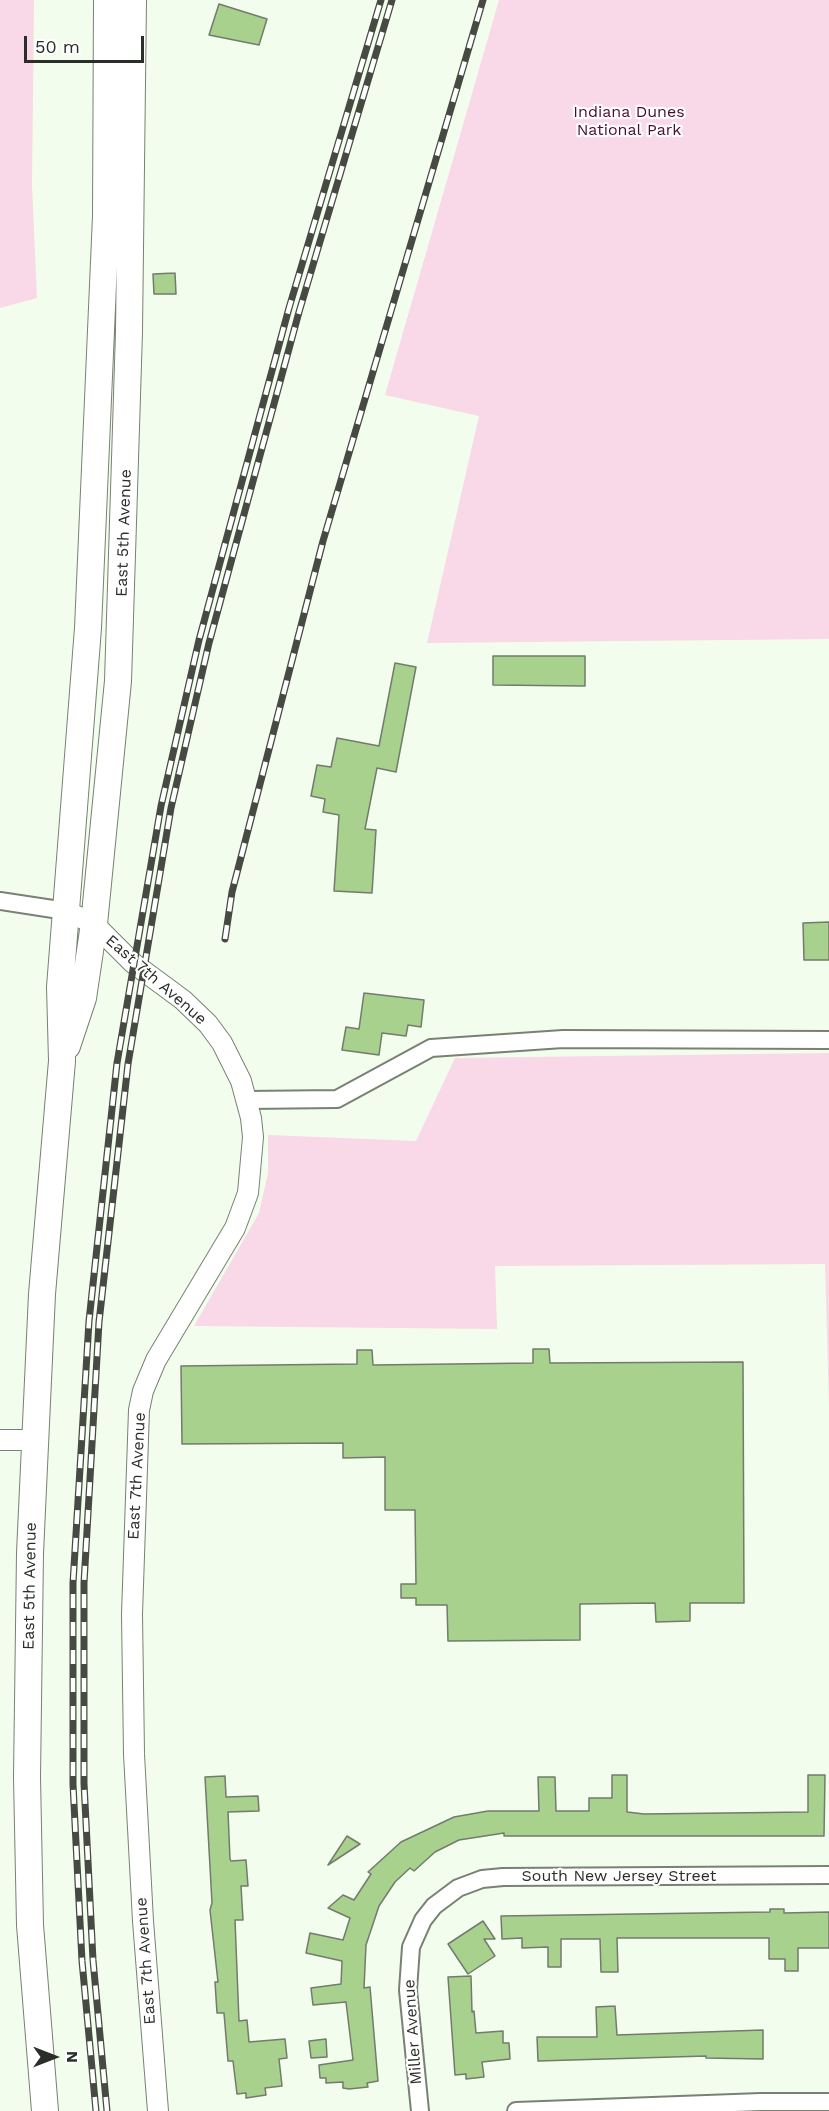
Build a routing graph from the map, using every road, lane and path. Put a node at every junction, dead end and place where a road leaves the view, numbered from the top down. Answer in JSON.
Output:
{"nodes":[{"id":1,"x":107,"y":0,"type":"edge"},
{"id":2,"x":133,"y":0,"type":"edge"},
{"id":3,"x":0,"y":901,"type":"edge"},
{"id":4,"x":66,"y":911,"type":"junction"},
{"id":5,"x":94,"y":924,"type":"junction"},
{"id":6,"x":829,"y":1040,"type":"edge"},
{"id":7,"x":63,"y":1060,"type":"junction"},
{"id":8,"x":247,"y":1100,"type":"junction"},
{"id":9,"x":0,"y":1440,"type":"edge"},
{"id":10,"x":33,"y":1440,"type":"junction"},
{"id":11,"x":829,"y":1875,"type":"edge"},
{"id":12,"x":423,"y":1920,"type":"joint"},
{"id":13,"x":829,"y":2102,"type":"edge"},
{"id":14,"x":654,"y":2108,"type":"edge"},
{"id":15,"x":45,"y":2111,"type":"edge"},
{"id":16,"x":158,"y":2111,"type":"edge"},
{"id":17,"x":420,"y":2111,"type":"edge"},
{"id":18,"x":516,"y":2111,"type":"edge"}],
"edges":[{"from":1,"to":4,"type":"main road","name":"East 5th Avenue"},
{"from":2,"to":5,"type":"main road","name":"East 5th Avenue"},
{"from":3,"to":4,"type":"street"},
{"from":4,"to":5,"type":"street","name":"East 7th Avenue"},
{"from":4,"to":7,"type":"main road","name":"East 5th Avenue"},
{"from":5,"to":7,"type":"main road","name":"East 5th Avenue"},
{"from":5,"to":8,"type":"street","name":"East 7th Avenue"},
{"from":6,"to":8,"type":"street"},
{"from":7,"to":10,"type":"main road","name":"East 5th Avenue"},
{"from":8,"to":16,"type":"street","name":"East 7th Avenue"},
{"from":9,"to":10,"type":"street"},
{"from":10,"to":15,"type":"main road","name":"East 5th Avenue"},
{"from":11,"to":12,"type":"street","name":"South New Jersey Street"},
{"from":12,"to":17,"type":"street","name":"Miller Avenue"},
{"from":13,"to":14,"type":"street"},
{"from":14,"to":18,"type":"street"}]}
